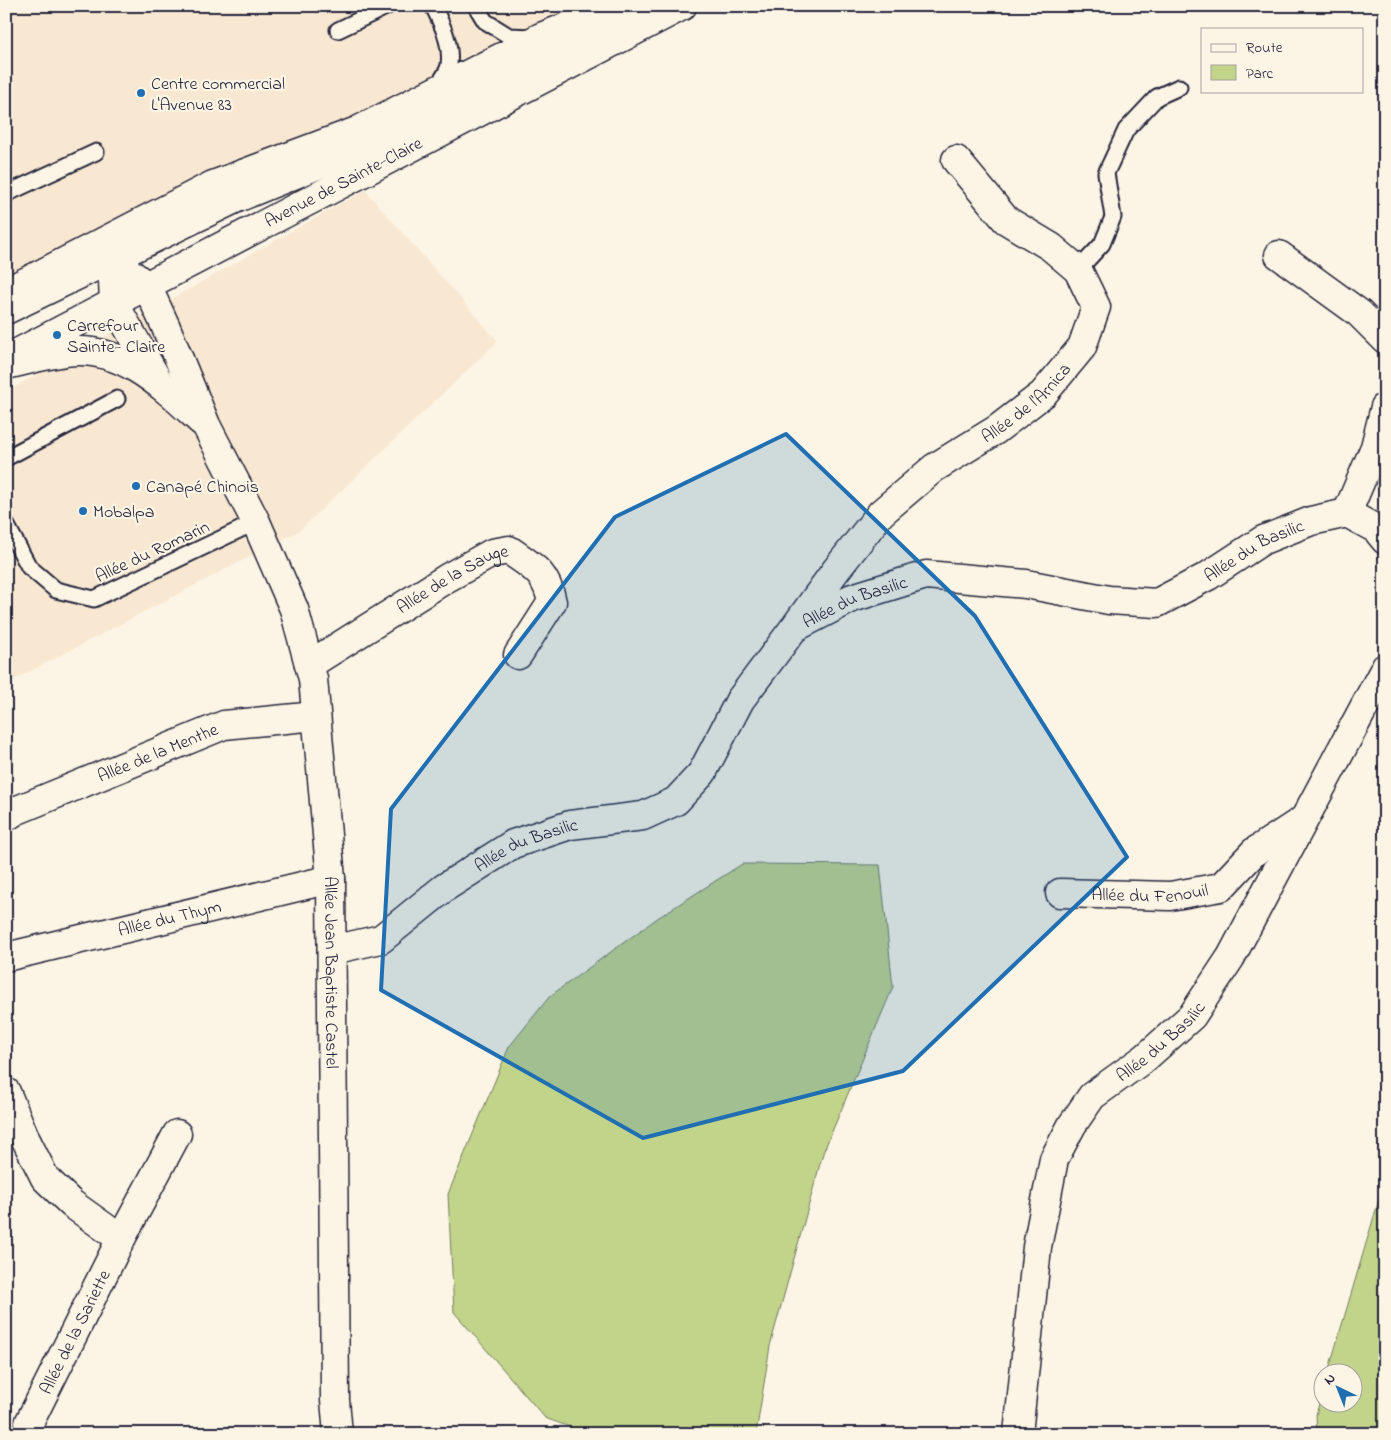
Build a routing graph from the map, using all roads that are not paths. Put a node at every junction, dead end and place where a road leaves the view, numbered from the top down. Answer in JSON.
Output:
{"nodes":[{"id":1,"x":388,"y":6,"type":"edge"},
{"id":2,"x":433,"y":6,"type":"edge"},
{"id":3,"x":476,"y":6,"type":"edge"},
{"id":4,"x":626,"y":6,"type":"edge"},
{"id":5,"x":640,"y":6,"type":"edge"},
{"id":6,"x":682,"y":6,"type":"edge"},
{"id":7,"x":338,"y":30,"type":"dead end"},
{"id":8,"x":541,"y":37,"type":"junction"},
{"id":9,"x":1179,"y":87,"type":"dead end"},
{"id":10,"x":436,"y":90,"type":"junction"},
{"id":11,"x":96,"y":152,"type":"dead end"},
{"id":12,"x":956,"y":160,"type":"dead end"},
{"id":13,"x":6,"y":194,"type":"edge"},
{"id":14,"x":1280,"y":255,"type":"dead end"},
{"id":15,"x":112,"y":259,"type":"junction"},
{"id":16,"x":1078,"y":270,"type":"junction"},
{"id":17,"x":147,"y":286,"type":"junction"},
{"id":18,"x":6,"y":292,"type":"edge"},
{"id":19,"x":114,"y":303,"type":"junction"},
{"id":20,"x":6,"y":310,"type":"edge"},
{"id":21,"x":1385,"y":340,"type":"edge"},
{"id":22,"x":6,"y":358,"type":"edge"},
{"id":23,"x":6,"y":365,"type":"edge"},
{"id":24,"x":160,"y":384,"type":"junction"},
{"id":25,"x":117,"y":399,"type":"dead end"},
{"id":26,"x":1385,"y":407,"type":"edge"},
{"id":27,"x":206,"y":425,"type":"junction"},
{"id":28,"x":6,"y":458,"type":"edge"},
{"id":29,"x":1347,"y":513,"type":"junction"},
{"id":30,"x":256,"y":522,"type":"junction"},
{"id":31,"x":6,"y":524,"type":"edge"},
{"id":32,"x":1385,"y":540,"type":"edge"},
{"id":33,"x":794,"y":628,"type":"junction"},
{"id":34,"x":518,"y":655,"type":"dead end"},
{"id":35,"x":309,"y":665,"type":"junction"},
{"id":36,"x":1385,"y":668,"type":"edge"},
{"id":37,"x":316,"y":716,"type":"junction"},
{"id":38,"x":6,"y":817,"type":"edge"},
{"id":39,"x":1304,"y":820,"type":"junction"},
{"id":40,"x":331,"y":879,"type":"junction"},
{"id":41,"x":1060,"y":893,"type":"dead end"},
{"id":42,"x":332,"y":950,"type":"junction"},
{"id":43,"x":6,"y":957,"type":"edge"},
{"id":44,"x":6,"y":1092,"type":"edge"},
{"id":45,"x":177,"y":1134,"type":"dead end"},
{"id":46,"x":121,"y":1239,"type":"junction"},
{"id":47,"x":29,"y":1424,"type":"dead end"},
{"id":48,"x":338,"y":1434,"type":"edge"},
{"id":49,"x":1018,"y":1434,"type":"edge"}],
"edges":[{"from":1,"to":7,"type":"lane"},
{"from":2,"to":10,"type":"lane"},
{"from":3,"to":8,"type":"lane"},
{"from":4,"to":8,"type":"street"},
{"from":5,"to":15,"type":"street","name":"Avenue de Sainte-Claire"},
{"from":6,"to":17,"type":"street","name":"Avenue de Sainte-Claire"},
{"from":8,"to":10,"type":"street"},
{"from":9,"to":16,"type":"lane"},
{"from":10,"to":18,"type":"street"},
{"from":11,"to":13,"type":"lane"},
{"from":12,"to":16,"type":"street","name":"Allée de l'Arnica"},
{"from":14,"to":21,"type":"street"},
{"from":15,"to":17,"type":"street"},
{"from":15,"to":19,"type":"street"},
{"from":15,"to":20,"type":"street","name":"Avenue de Sainte-Claire"},
{"from":16,"to":33,"type":"street","name":"Allée de l'Arnica"},
{"from":17,"to":19,"type":"street","name":"Avenue de Sainte-Claire"},
{"from":17,"to":27,"type":"street","name":"Allée Jean Baptiste Castel"},
{"from":19,"to":22,"type":"street","name":"Avenue de Sainte-Claire"},
{"from":19,"to":24,"type":"street"},
{"from":23,"to":24,"type":"street"},
{"from":24,"to":27,"type":"street"},
{"from":25,"to":28,"type":"lane"},
{"from":26,"to":29,"type":"street"},
{"from":27,"to":30,"type":"street","name":"Allée Jean Baptiste Castel"},
{"from":29,"to":32,"type":"street"},
{"from":29,"to":33,"type":"street","name":"Allée du Basilic"},
{"from":30,"to":31,"type":"lane","name":"Allée du Romarin"},
{"from":30,"to":35,"type":"street","name":"Allée Jean Baptiste Castel"},
{"from":33,"to":42,"type":"street","name":"Allée du Basilic"},
{"from":34,"to":35,"type":"street","name":"Allée de la Sauge"},
{"from":35,"to":37,"type":"street","name":"Allée Jean Baptiste Castel"},
{"from":36,"to":39,"type":"street","name":"Allée du Basilic"},
{"from":37,"to":38,"type":"street","name":"Allée de la Menthe"},
{"from":37,"to":40,"type":"street","name":"Allée Jean Baptiste Castel"},
{"from":39,"to":41,"type":"street","name":"Allée du Fenouil"},
{"from":39,"to":49,"type":"street","name":"Allée du Basilic"},
{"from":40,"to":42,"type":"street","name":"Allée Jean Baptiste Castel"},
{"from":40,"to":43,"type":"street","name":"Allée du Thym"},
{"from":42,"to":48,"type":"street","name":"Allée Jean Baptiste Castel"},
{"from":44,"to":46,"type":"street"},
{"from":45,"to":46,"type":"street","name":"Allée de la Sariette"},
{"from":46,"to":47,"type":"street","name":"Allée de la Sariette"}]}
